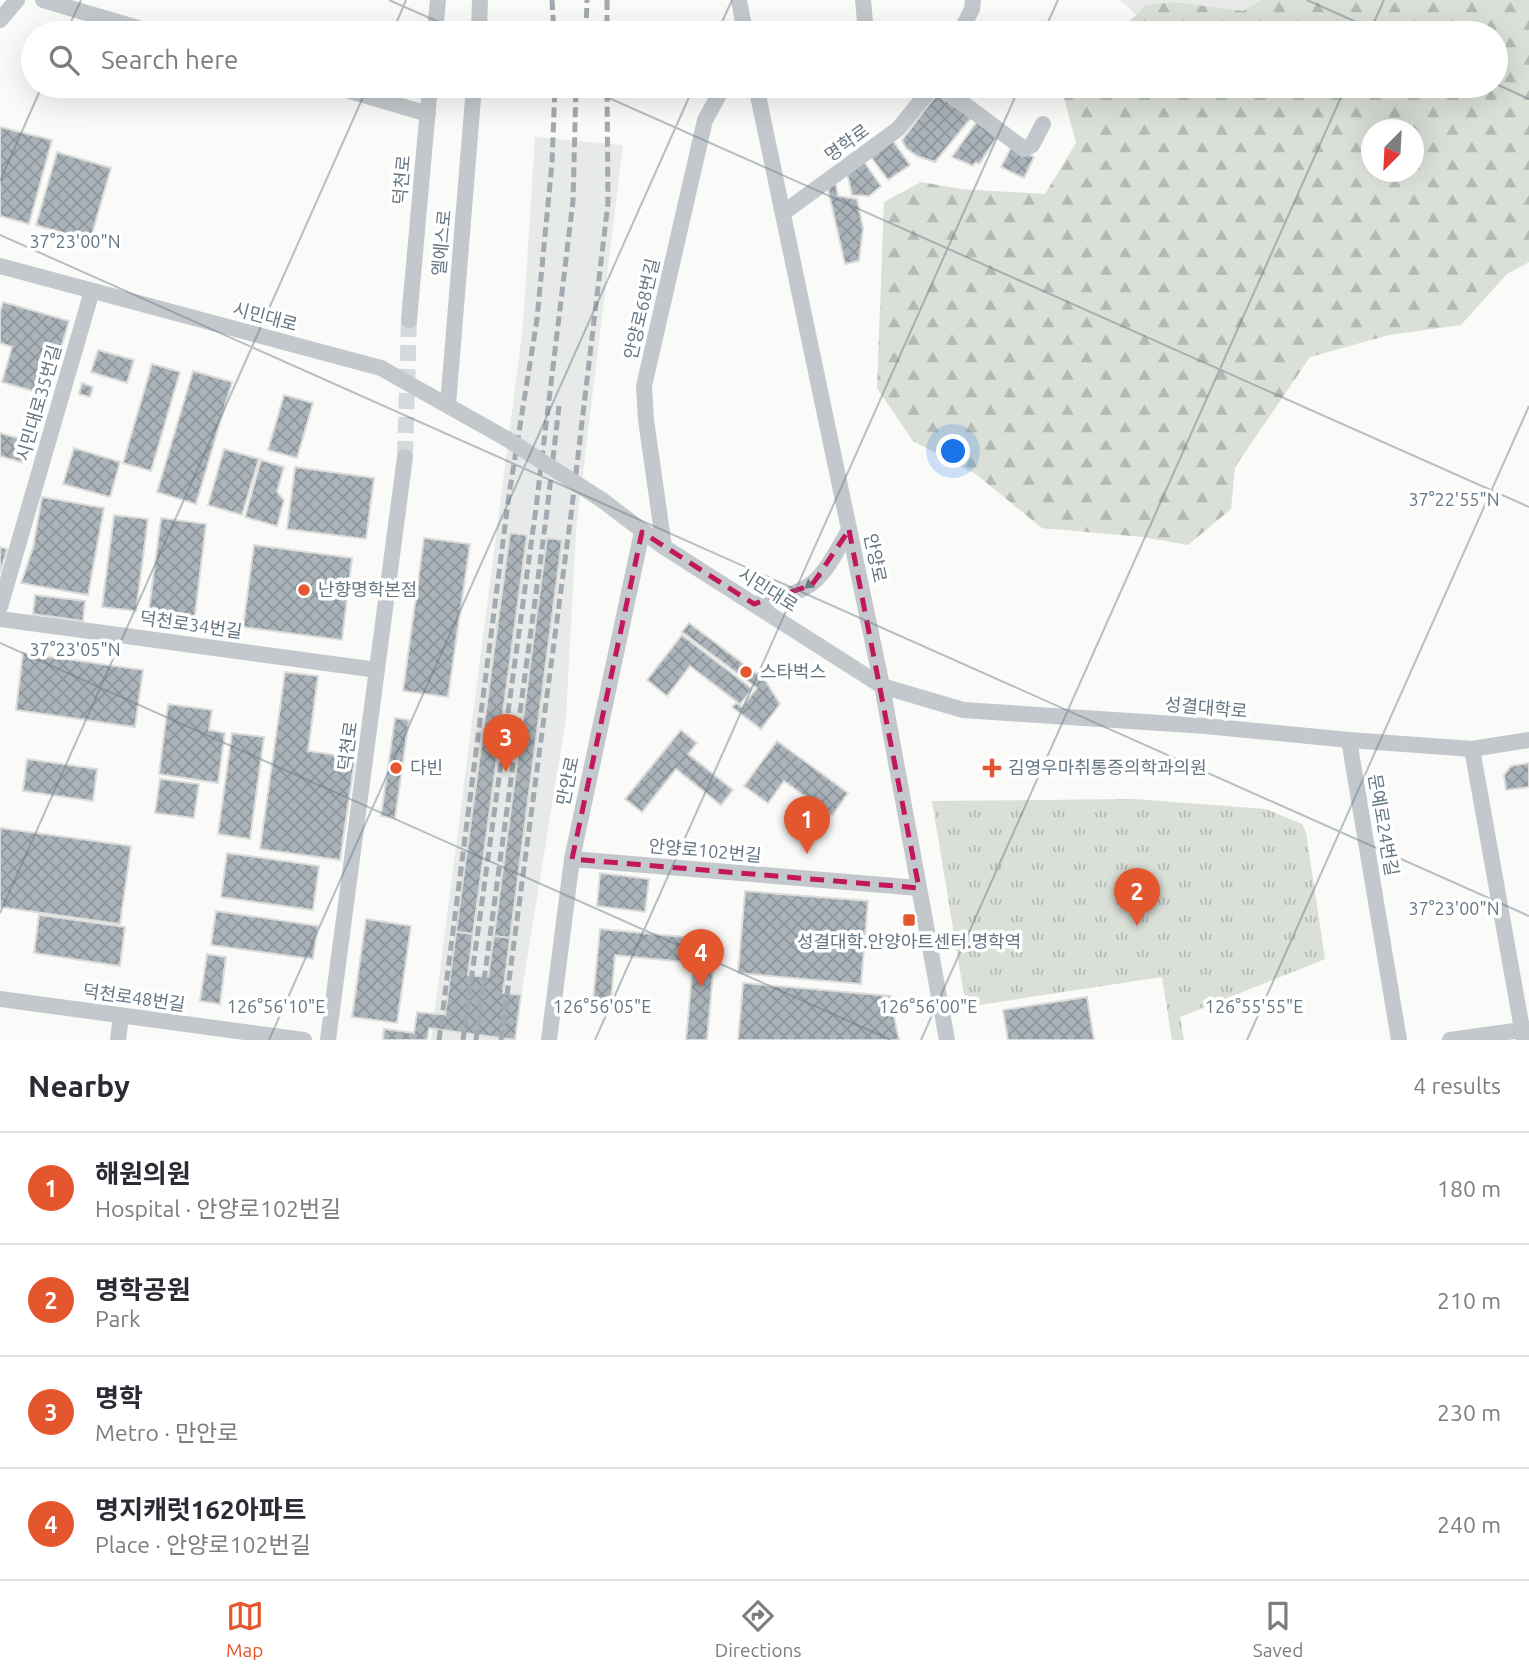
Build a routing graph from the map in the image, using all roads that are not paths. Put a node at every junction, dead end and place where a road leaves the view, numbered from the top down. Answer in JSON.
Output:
{"nodes":[{"id":1,"x":17,"y":0,"type":"edge"},
{"id":2,"x":43,"y":0,"type":"edge"},
{"id":3,"x":438,"y":0,"type":"edge"},
{"id":4,"x":480,"y":0,"type":"edge"},
{"id":5,"x":739,"y":0,"type":"edge"},
{"id":6,"x":863,"y":0,"type":"edge"},
{"id":7,"x":973,"y":0,"type":"edge"},
{"id":8,"x":0,"y":20,"type":"edge"},
{"id":9,"x":114,"y":21,"type":"edge"},
{"id":10,"x":436,"y":21,"type":"edge"},
{"id":11,"x":479,"y":21,"type":"edge"},
{"id":12,"x":743,"y":21,"type":"edge"},
{"id":13,"x":865,"y":21,"type":"edge"},
{"id":14,"x":966,"y":21,"type":"edge"},
{"id":15,"x":374,"y":98,"type":"edge"},
{"id":16,"x":429,"y":98,"type":"edge"},
{"id":17,"x":473,"y":98,"type":"edge"},
{"id":18,"x":717,"y":98,"type":"edge"},
{"id":19,"x":759,"y":98,"type":"edge"},
{"id":20,"x":925,"y":98,"type":"edge"},
{"id":21,"x":947,"y":98,"type":"edge"},
{"id":22,"x":428,"y":114,"type":"junction"},
{"id":23,"x":1043,"y":124,"type":"dead end"},
{"id":24,"x":783,"y":213,"type":"junction"},
{"id":25,"x":0,"y":266,"type":"edge"},
{"id":26,"x":92,"y":291,"type":"junction"},
{"id":27,"x":409,"y":320,"type":"tunnel mouth"},
{"id":28,"x":448,"y":405,"type":"junction"},
{"id":29,"x":405,"y":457,"type":"tunnel mouth"},
{"id":30,"x":849,"y":530,"type":"junction"},
{"id":31,"x":642,"y":532,"type":"junction"},
{"id":32,"x":664,"y":547,"type":"junction"},
{"id":33,"x":754,"y":604,"type":"junction"},
{"id":34,"x":0,"y":607,"type":"edge"},
{"id":35,"x":0,"y":620,"type":"edge"},
{"id":36,"x":377,"y":670,"type":"junction"},
{"id":37,"x":882,"y":686,"type":"junction"},
{"id":38,"x":1349,"y":740,"type":"junction"},
{"id":39,"x":1529,"y":740,"type":"edge"},
{"id":40,"x":1472,"y":749,"type":"junction"},
{"id":41,"x":572,"y":859,"type":"junction"},
{"id":42,"x":919,"y":888,"type":"junction"},
{"id":43,"x":0,"y":999,"type":"edge"},
{"id":44,"x":121,"y":1016,"type":"junction"},
{"id":45,"x":1525,"y":1033,"type":"edge"},
{"id":46,"x":118,"y":1040,"type":"edge"},
{"id":47,"x":304,"y":1040,"type":"edge"},
{"id":48,"x":328,"y":1040,"type":"edge"},
{"id":49,"x":549,"y":1040,"type":"edge"},
{"id":50,"x":947,"y":1040,"type":"edge"},
{"id":51,"x":1399,"y":1040,"type":"edge"},
{"id":52,"x":1450,"y":1040,"type":"edge"}],
"edges":[{"from":1,"to":8,"type":"street"},
{"from":2,"to":9,"type":"street"},
{"from":3,"to":10,"type":"street"},
{"from":4,"to":11,"type":"street"},
{"from":5,"to":12,"type":"street"},
{"from":6,"to":13,"type":"street"},
{"from":7,"to":14,"type":"street"},
{"from":15,"to":22,"type":"street"},
{"from":16,"to":22,"type":"street","name":"덕천로"},
{"from":17,"to":28,"type":"street","name":"엘에스로"},
{"from":18,"to":32,"type":"street","name":"안양로68번길"},
{"from":19,"to":24,"type":"street","name":"안양로"},
{"from":20,"to":24,"type":"street","name":"명학로"},
{"from":21,"to":23,"type":"street"},
{"from":22,"to":27,"type":"street","name":"덕천로"},
{"from":24,"to":30,"type":"street","name":"안양로"},
{"from":25,"to":26,"type":"street","name":"시민대로"},
{"from":26,"to":28,"type":"street","name":"시민대로"},
{"from":26,"to":34,"type":"street","name":"시민대로35번길"},
{"from":28,"to":31,"type":"street","name":"시민대로","bridge":true},
{"from":29,"to":36,"type":"street","name":"덕천로"},
{"from":30,"to":33,"type":"street","one_way":true},
{"from":30,"to":37,"type":"street","name":"안양로"},
{"from":31,"to":32,"type":"street","name":"시민대로"},
{"from":31,"to":41,"type":"street","name":"만안로"},
{"from":32,"to":33,"type":"street","name":"시민대로"},
{"from":33,"to":37,"type":"street","name":"시민대로"},
{"from":35,"to":36,"type":"street","name":"덕천로34번길"},
{"from":36,"to":48,"type":"street","name":"덕천로"},
{"from":37,"to":38,"type":"street","name":"성결대학로"},
{"from":37,"to":42,"type":"street","name":"안양로"},
{"from":38,"to":40,"type":"street","name":"성결대학로"},
{"from":38,"to":51,"type":"street","name":"문예로24번길"},
{"from":39,"to":40,"type":"street","name":"성결대학로"},
{"from":40,"to":45,"type":"street"},
{"from":41,"to":42,"type":"street","name":"안양로102번길"},
{"from":41,"to":49,"type":"street","name":"만안로"},
{"from":42,"to":50,"type":"street","name":"안양로"},
{"from":43,"to":44,"type":"street","name":"덕천로48번길"},
{"from":44,"to":46,"type":"street"},
{"from":44,"to":47,"type":"street","name":"덕천로48번길"},
{"from":45,"to":52,"type":"street"}]}
